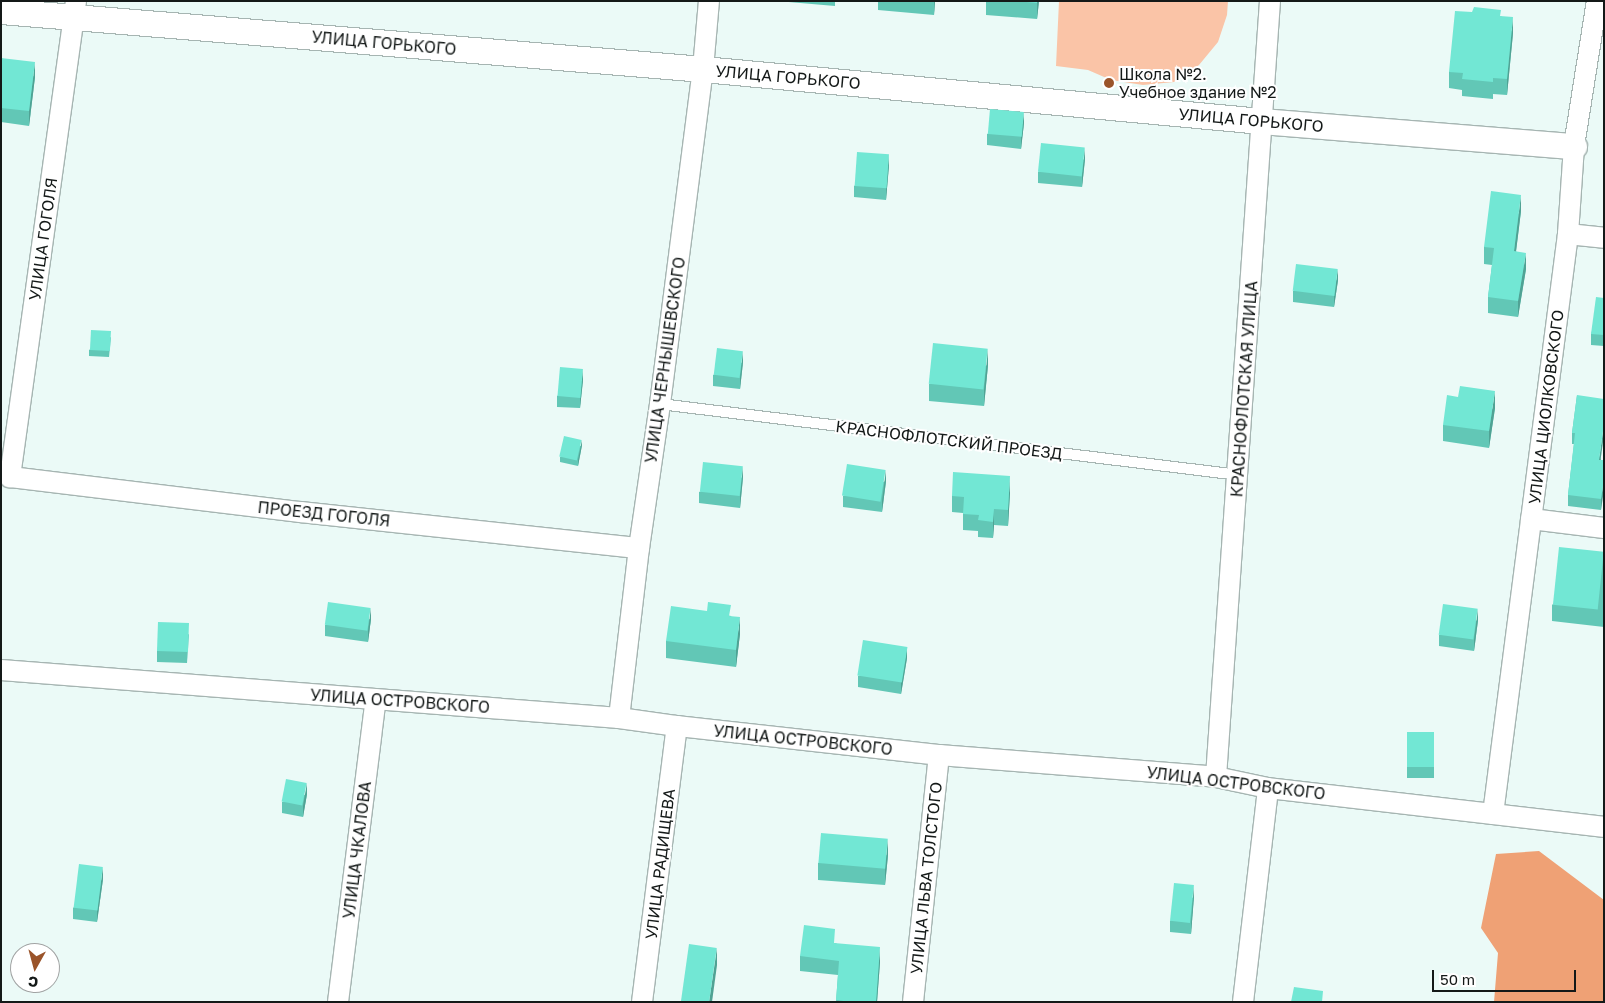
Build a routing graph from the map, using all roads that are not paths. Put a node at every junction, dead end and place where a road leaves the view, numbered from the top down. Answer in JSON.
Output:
{"nodes":[{"id":1,"x":710,"y":1,"type":"edge"},
{"id":2,"x":1270,"y":1,"type":"edge"},
{"id":3,"x":1597,"y":1,"type":"edge"},
{"id":4,"x":75,"y":10,"type":"edge"},
{"id":5,"x":1,"y":11,"type":"edge"},
{"id":6,"x":703,"y":69,"type":"junction"},
{"id":7,"x":1261,"y":121,"type":"junction"},
{"id":8,"x":1574,"y":146,"type":"junction"},
{"id":9,"x":1568,"y":234,"type":"junction"},
{"id":10,"x":1604,"y":238,"type":"edge"},
{"id":11,"x":660,"y":404,"type":"junction"},
{"id":12,"x":1239,"y":475,"type":"junction"},
{"id":13,"x":10,"y":477,"type":"joint"},
{"id":14,"x":1531,"y":519,"type":"junction"},
{"id":15,"x":1604,"y":528,"type":"edge"},
{"id":16,"x":639,"y":548,"type":"junction"},
{"id":17,"x":1,"y":670,"type":"edge"},
{"id":18,"x":376,"y":699,"type":"junction"},
{"id":19,"x":619,"y":718,"type":"junction"},
{"id":20,"x":677,"y":726,"type":"junction"},
{"id":21,"x":939,"y":755,"type":"junction"},
{"id":22,"x":1216,"y":777,"type":"junction"},
{"id":23,"x":1268,"y":788,"type":"junction"},
{"id":24,"x":1493,"y":814,"type":"junction"},
{"id":25,"x":1604,"y":827,"type":"edge"},
{"id":26,"x":338,"y":1002,"type":"edge"},
{"id":27,"x":642,"y":1002,"type":"edge"},
{"id":28,"x":913,"y":1002,"type":"edge"},
{"id":29,"x":1243,"y":1002,"type":"edge"}],
"edges":[{"from":1,"to":6,"type":"street","name":"УЛИЦА ЧЕРНЫШЕВСКОГО"},
{"from":2,"to":7,"type":"street","name":"КРАСНОФЛОТСКАЯ УЛИЦА"},
{"from":3,"to":8,"type":"street","name":"УЛИЦА ЦИОЛКОВСКОГО"},
{"from":4,"to":5,"type":"street","name":"УЛИЦА ГОРЬКОГО"},
{"from":4,"to":6,"type":"street","name":"УЛИЦА ГОРЬКОГО"},
{"from":4,"to":13,"type":"street","name":"УЛИЦА ГОГОЛЯ"},
{"from":6,"to":7,"type":"street","name":"УЛИЦА ГОРЬКОГО"},
{"from":6,"to":11,"type":"street","name":"УЛИЦА ЧЕРНЫШЕВСКОГО"},
{"from":7,"to":8,"type":"street","name":"УЛИЦА ГОРЬКОГО"},
{"from":7,"to":12,"type":"street","name":"КРАСНОФЛОТСКАЯ УЛИЦА"},
{"from":8,"to":9,"type":"street","name":"УЛИЦА ЦИОЛКОВСКОГО"},
{"from":9,"to":10,"type":"street"},
{"from":9,"to":14,"type":"street","name":"УЛИЦА ЦИОЛКОВСКОГО"},
{"from":11,"to":12,"type":"lane","name":"КРАСНОФЛОТСКИЙ ПРОЕЗД"},
{"from":11,"to":16,"type":"street","name":"УЛИЦА ЧЕРНЫШЕВСКОГО"},
{"from":12,"to":22,"type":"street","name":"КРАСНОФЛОТСКАЯ УЛИЦА"},
{"from":13,"to":16,"type":"street","name":"ПРОЕЗД ГОГОЛЯ"},
{"from":14,"to":15,"type":"street"},
{"from":14,"to":24,"type":"street","name":"УЛИЦА ЦИОЛКОВСКОГО"},
{"from":16,"to":19,"type":"street","name":"УЛИЦА ЧЕРНЫШЕВСКОГО"},
{"from":17,"to":18,"type":"street","name":"УЛИЦА ОСТРОВСКОГО"},
{"from":18,"to":19,"type":"street","name":"УЛИЦА ОСТРОВСКОГО"},
{"from":18,"to":26,"type":"street","name":"УЛИЦА ЧКАЛОВА"},
{"from":19,"to":20,"type":"street","name":"УЛИЦА ОСТРОВСКОГО"},
{"from":20,"to":21,"type":"street","name":"УЛИЦА ОСТРОВСКОГО"},
{"from":20,"to":27,"type":"street","name":"УЛИЦА РАДИЩЕВА"},
{"from":21,"to":22,"type":"street","name":"УЛИЦА ОСТРОВСКОГО"},
{"from":21,"to":28,"type":"street","name":"УЛИЦА ЛЬВА ТОЛСТОГО"},
{"from":22,"to":23,"type":"street","name":"УЛИЦА ОСТРОВСКОГО"},
{"from":23,"to":24,"type":"street","name":"УЛИЦА ОСТРОВСКОГО"},
{"from":23,"to":29,"type":"street"},
{"from":24,"to":25,"type":"street","name":"УЛИЦА ОСТРОВСКОГО"}]}
